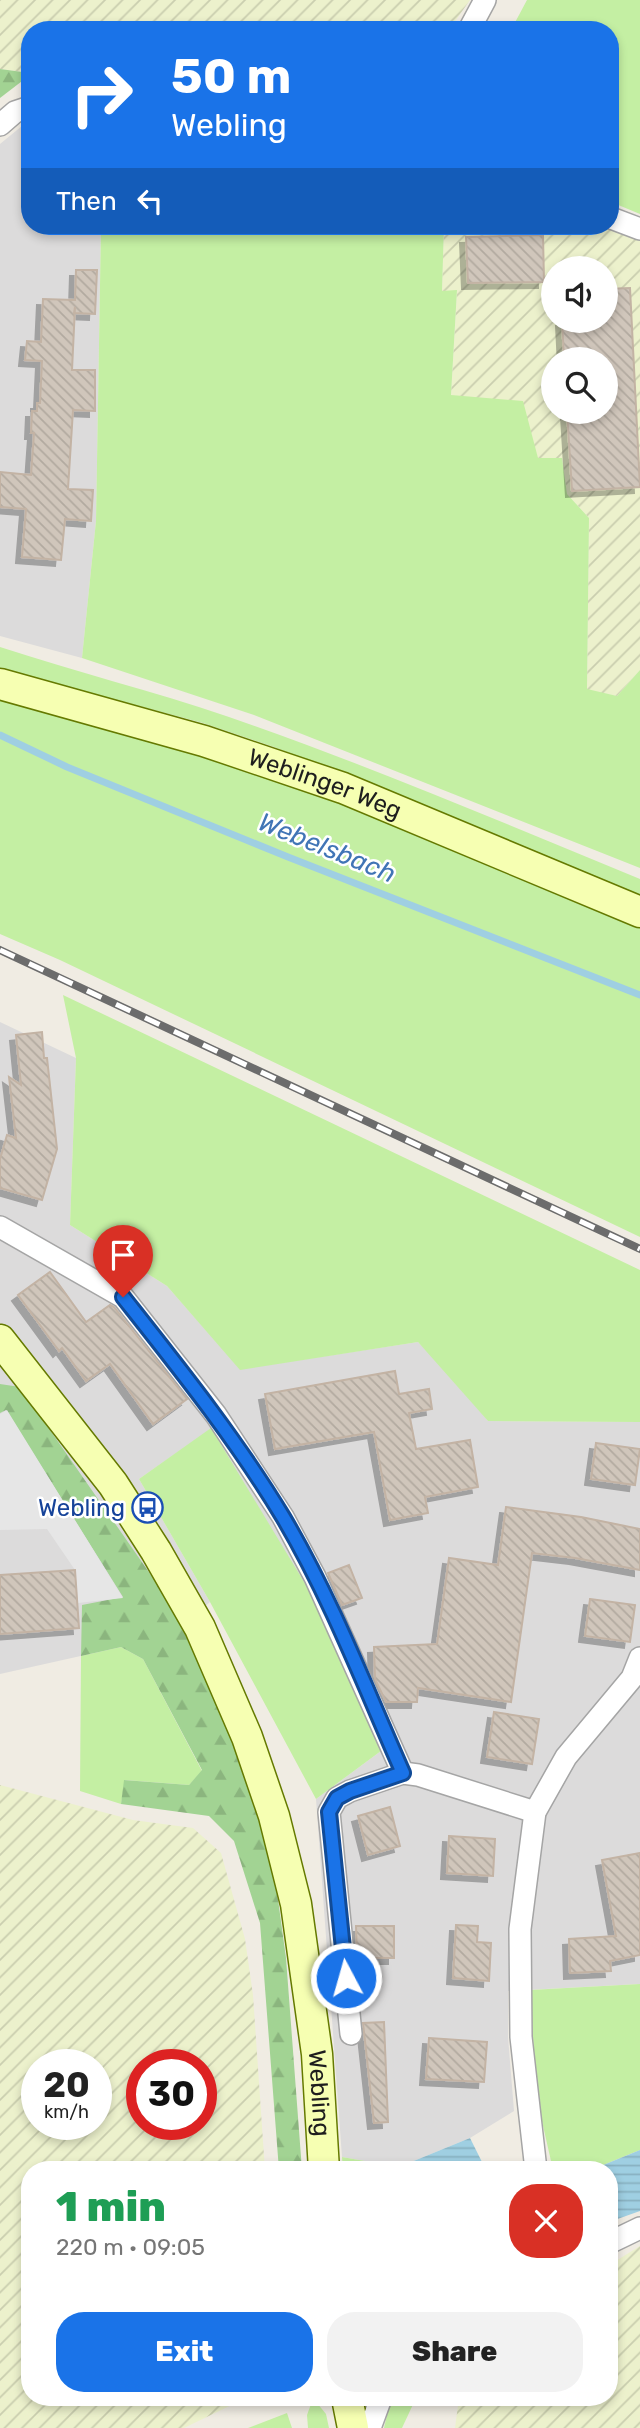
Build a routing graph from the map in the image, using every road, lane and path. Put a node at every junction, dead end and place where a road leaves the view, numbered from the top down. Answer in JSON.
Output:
{"nodes":[{"id":1,"x":485,"y":0,"type":"edge"},
{"id":2,"x":474,"y":21,"type":"edge"},
{"id":3,"x":21,"y":110,"type":"edge"},
{"id":4,"x":0,"y":125,"type":"edge"},
{"id":5,"x":619,"y":221,"type":"edge"},
{"id":6,"x":640,"y":229,"type":"edge"},
{"id":7,"x":0,"y":684,"type":"edge"},
{"id":8,"x":640,"y":912,"type":"edge"},
{"id":9,"x":0,"y":1227,"type":"edge"},
{"id":10,"x":0,"y":1340,"type":"edge"},
{"id":11,"x":640,"y":1658,"type":"edge"},
{"id":12,"x":403,"y":1773,"type":"junction"},
{"id":13,"x":535,"y":1812,"type":"junction"},
{"id":14,"x":351,"y":2034,"type":"dead end"},
{"id":15,"x":323,"y":2161,"type":"edge"},
{"id":16,"x":535,"y":2161,"type":"edge"},
{"id":17,"x":640,"y":2228,"type":"edge"},
{"id":18,"x":618,"y":2239,"type":"edge"},
{"id":19,"x":348,"y":2406,"type":"edge"},
{"id":20,"x":378,"y":2406,"type":"edge"},
{"id":21,"x":353,"y":2428,"type":"edge"},
{"id":22,"x":370,"y":2428,"type":"edge"}],
"edges":[{"from":1,"to":2,"type":"street"},
{"from":3,"to":4,"type":"street"},
{"from":5,"to":6,"type":"street"},
{"from":7,"to":8,"type":"main road","name":"Weblinger Weg"},
{"from":9,"to":12,"type":"street"},
{"from":10,"to":15,"type":"main road","name":"Webling"},
{"from":11,"to":13,"type":"street"},
{"from":12,"to":13,"type":"street"},
{"from":12,"to":14,"type":"street","name":"Webling"},
{"from":13,"to":16,"type":"street"},
{"from":17,"to":18,"type":"street"},
{"from":19,"to":21,"type":"main road"},
{"from":20,"to":22,"type":"street"}]}
